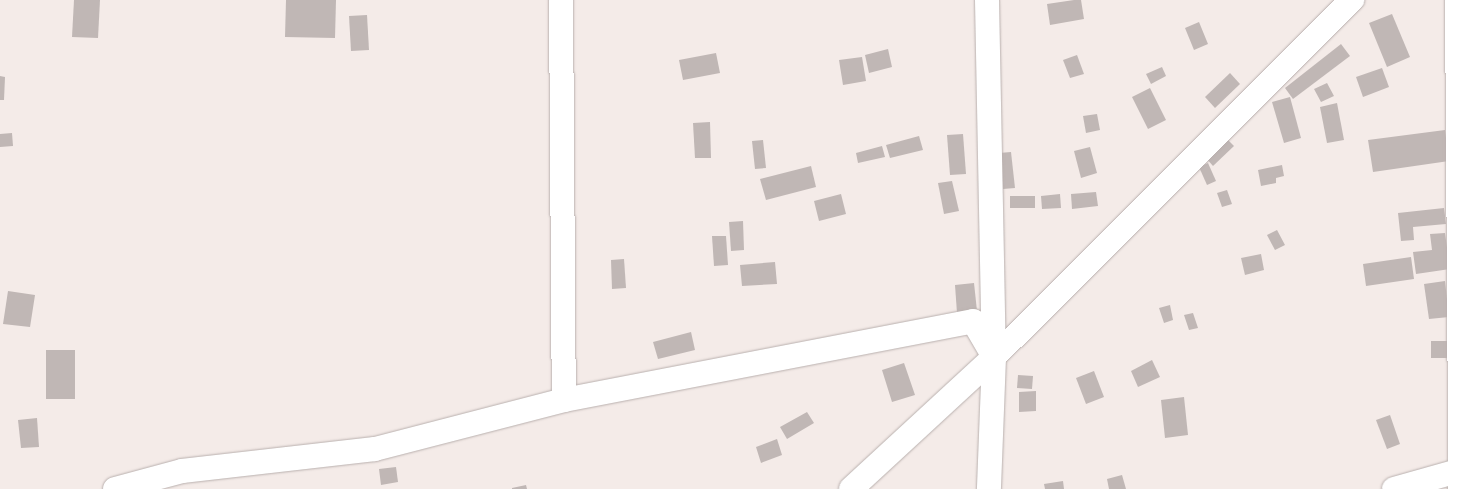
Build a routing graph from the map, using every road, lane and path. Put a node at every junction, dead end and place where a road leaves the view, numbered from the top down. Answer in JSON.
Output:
{"nodes":[{"id":1,"x":561,"y":0,"type":"edge"},
{"id":2,"x":987,"y":0,"type":"edge"},
{"id":3,"x":1352,"y":0,"type":"edge"},
{"id":4,"x":1457,"y":0,"type":"edge"},
{"id":5,"x":994,"y":357,"type":"junction"},
{"id":6,"x":564,"y":400,"type":"junction"},
{"id":7,"x":1460,"y":476,"type":"edge"},
{"id":8,"x":115,"y":489,"type":"edge"},
{"id":9,"x":851,"y":489,"type":"edge"},
{"id":10,"x":989,"y":489,"type":"edge"},
{"id":11,"x":1394,"y":489,"type":"edge"}],
"edges":[{"from":1,"to":6,"type":"street"},
{"from":2,"to":5,"type":"street"},
{"from":3,"to":5,"type":"street"},
{"from":4,"to":7,"type":"street"},
{"from":5,"to":6,"type":"street"},
{"from":5,"to":9,"type":"street"},
{"from":5,"to":10,"type":"street"},
{"from":6,"to":8,"type":"street"},
{"from":7,"to":11,"type":"street"}]}
